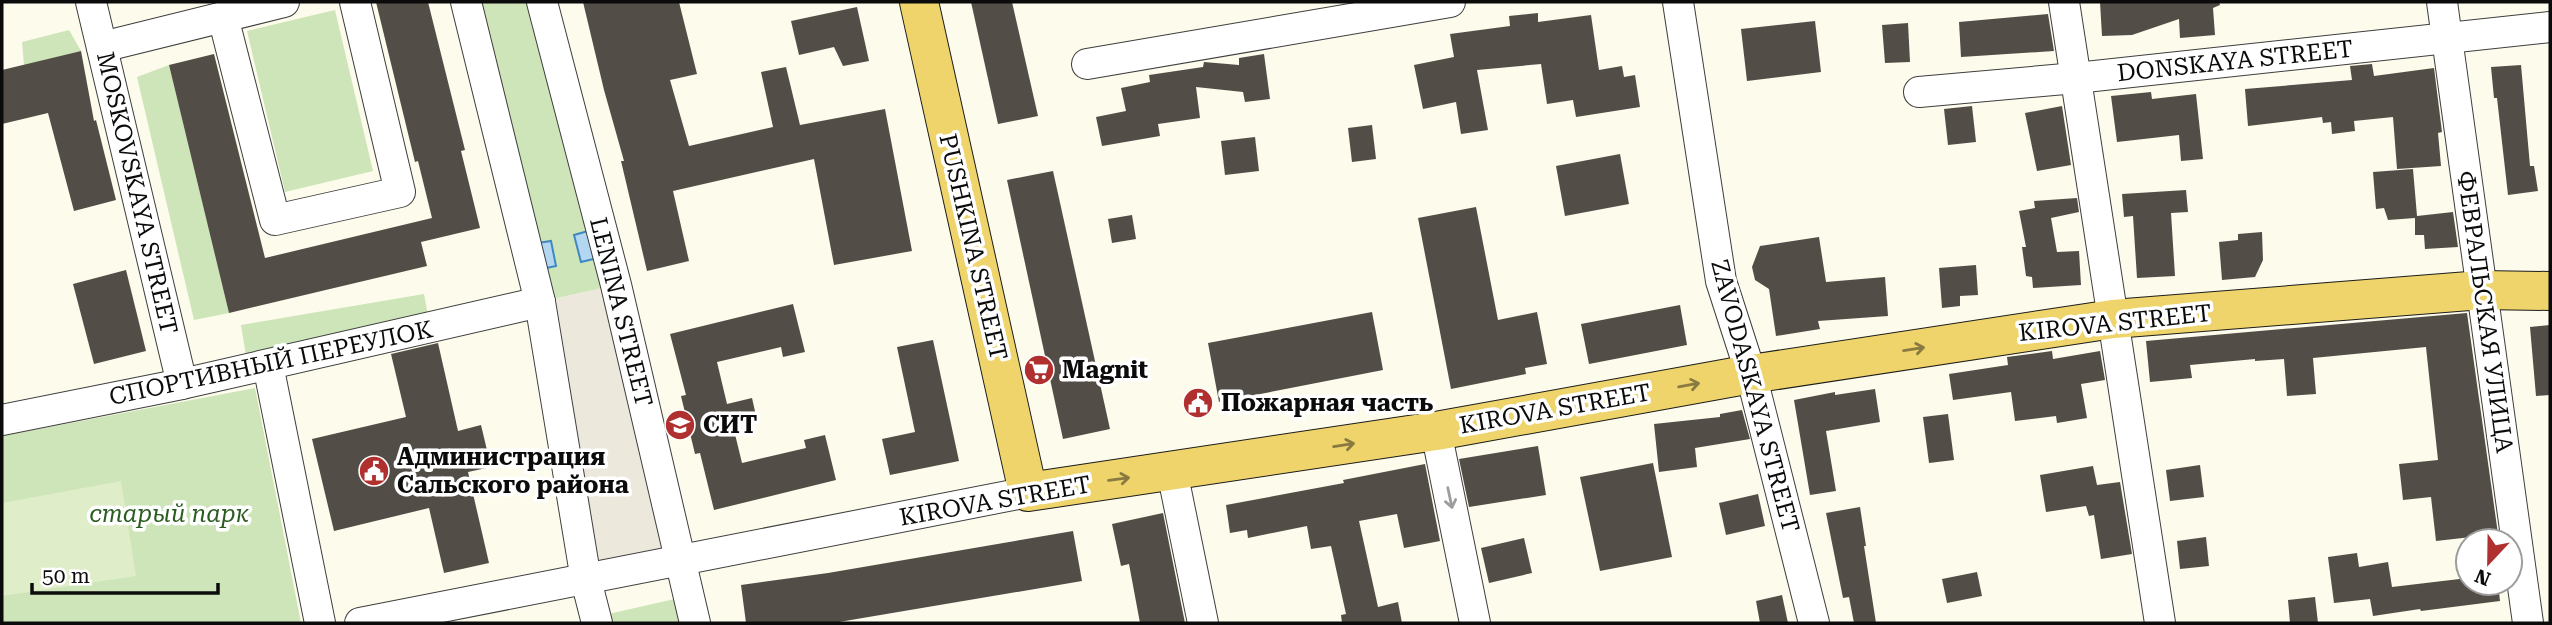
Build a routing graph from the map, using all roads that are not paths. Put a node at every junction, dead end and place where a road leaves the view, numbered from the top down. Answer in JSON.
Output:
{"nodes":[{"id":1,"x":91,"y":2,"type":"edge"},
{"id":2,"x":285,"y":2,"type":"edge"},
{"id":3,"x":355,"y":2,"type":"edge"},
{"id":4,"x":466,"y":2,"type":"edge"},
{"id":5,"x":542,"y":2,"type":"edge"},
{"id":6,"x":919,"y":2,"type":"edge"},
{"id":7,"x":1450,"y":2,"type":"edge"},
{"id":8,"x":1678,"y":2,"type":"edge"},
{"id":9,"x":2064,"y":2,"type":"edge"},
{"id":10,"x":2442,"y":2,"type":"edge"},
{"id":11,"x":223,"y":17,"type":"junction"},
{"id":12,"x":2550,"y":27,"type":"edge"},
{"id":13,"x":2447,"y":39,"type":"junction"},
{"id":14,"x":102,"y":47,"type":"junction"},
{"id":15,"x":1087,"y":64,"type":"dead end"},
{"id":16,"x":2076,"y":78,"type":"junction"},
{"id":17,"x":1919,"y":92,"type":"dead end"},
{"id":18,"x":2482,"y":290,"type":"junction"},
{"id":19,"x":2550,"y":291,"type":"edge"},
{"id":20,"x":540,"y":302,"type":"junction"},
{"id":21,"x":2113,"y":319,"type":"junction"},
{"id":22,"x":268,"y":365,"type":"junction"},
{"id":23,"x":1751,"y":374,"type":"junction"},
{"id":24,"x":182,"y":384,"type":"junction"},
{"id":25,"x":2,"y":420,"type":"edge"},
{"id":26,"x":1436,"y":431,"type":"junction"},
{"id":27,"x":1172,"y":471,"type":"junction"},
{"id":28,"x":1028,"y":492,"type":"junction"},
{"id":29,"x":680,"y":562,"type":"junction"},
{"id":30,"x":586,"y":580,"type":"junction"},
{"id":31,"x":320,"y":623,"type":"edge"},
{"id":32,"x":361,"y":623,"type":"edge"},
{"id":33,"x":597,"y":623,"type":"edge"},
{"id":34,"x":695,"y":623,"type":"edge"},
{"id":35,"x":1203,"y":623,"type":"edge"},
{"id":36,"x":1475,"y":623,"type":"edge"},
{"id":37,"x":1814,"y":623,"type":"edge"},
{"id":38,"x":2160,"y":623,"type":"edge"},
{"id":39,"x":2528,"y":623,"type":"edge"}],
"edges":[{"from":1,"to":14,"type":"street","name":"MOSKOVSKAYA STREET"},
{"from":2,"to":11,"type":"street"},
{"from":3,"to":11,"type":"street"},
{"from":4,"to":20,"type":"street"},
{"from":5,"to":29,"type":"street","name":"LENINA STREET"},
{"from":6,"to":28,"type":"main road","name":"PUSHKINA STREET"},
{"from":7,"to":15,"type":"street"},
{"from":8,"to":23,"type":"street","name":"ZAVODASKAYA STREET"},
{"from":9,"to":16,"type":"street"},
{"from":10,"to":13,"type":"street","name":"ФЕВРАЛЬСКАЯ УЛИЦА"},
{"from":11,"to":14,"type":"street"},
{"from":12,"to":13,"type":"street","name":"DONSKAYA STREET"},
{"from":13,"to":16,"type":"street","name":"DONSKAYA STREET"},
{"from":13,"to":18,"type":"street","name":"ФЕВРАЛЬСКАЯ УЛИЦА"},
{"from":14,"to":24,"type":"street","name":"MOSKOVSKAYA STREET"},
{"from":16,"to":17,"type":"street","name":"DONSKAYA STREET"},
{"from":16,"to":21,"type":"street"},
{"from":18,"to":19,"type":"main road","name":"KIROVA STREET"},
{"from":18,"to":21,"type":"main road","name":"KIROVA STREET"},
{"from":18,"to":39,"type":"street","name":"ФЕВРАЛЬСКАЯ УЛИЦА"},
{"from":20,"to":22,"type":"street","name":"СПОРТИВНЫЙ ПЕРЕУЛОК"},
{"from":20,"to":30,"type":"street"},
{"from":23,"to":21,"type":"main road","name":"KIROVA STREET","one_way":true},
{"from":21,"to":38,"type":"street"},
{"from":22,"to":24,"type":"street","name":"СПОРТИВНЫЙ ПЕРЕУЛОК"},
{"from":22,"to":31,"type":"street"},
{"from":26,"to":23,"type":"main road","name":"KIROVA STREET","one_way":true},
{"from":23,"to":37,"type":"street","name":"ZAVODASKAYA STREET"},
{"from":24,"to":25,"type":"street","name":"СПОРТИВНЫЙ ПЕРЕУЛОК"},
{"from":27,"to":26,"type":"main road","name":"KIROVA STREET","one_way":true},
{"from":26,"to":36,"type":"street","one_way":true},
{"from":28,"to":27,"type":"main road","name":"KIROVA STREET","one_way":true},
{"from":27,"to":35,"type":"street"},
{"from":28,"to":29,"type":"street","name":"KIROVA STREET"},
{"from":29,"to":30,"type":"street","name":"KIROVA STREET"},
{"from":29,"to":34,"type":"street","name":"LENINA STREET"},
{"from":30,"to":32,"type":"street","name":"KIROVA STREET"},
{"from":30,"to":33,"type":"street"}]}
